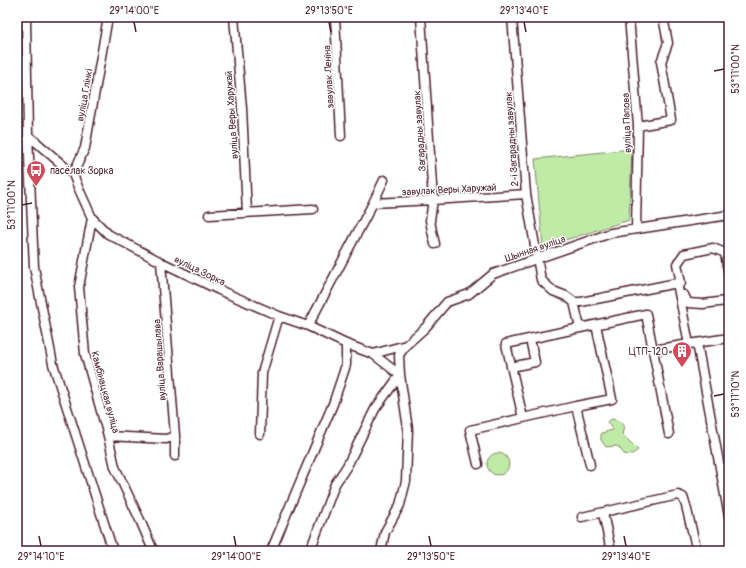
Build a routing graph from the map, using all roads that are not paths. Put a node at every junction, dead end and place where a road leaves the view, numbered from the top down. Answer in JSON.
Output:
{"nodes":[{"id":1,"x":26,"y":17,"type":"edge"},
{"id":2,"x":108,"y":17,"type":"edge"},
{"id":3,"x":234,"y":17,"type":"edge"},
{"id":4,"x":335,"y":17,"type":"edge"},
{"id":5,"x":421,"y":17,"type":"edge"},
{"id":6,"x":512,"y":17,"type":"edge"},
{"id":7,"x":629,"y":17,"type":"edge"},
{"id":8,"x":663,"y":17,"type":"edge"},
{"id":9,"x":638,"y":126,"type":"junction"},
{"id":10,"x":28,"y":135,"type":"junction"},
{"id":11,"x":342,"y":136,"type":"dead end"},
{"id":12,"x":73,"y":174,"type":"junction"},
{"id":13,"x":384,"y":180,"type":"dead end"},
{"id":14,"x":526,"y":194,"type":"junction"},
{"id":15,"x":433,"y":200,"type":"junction"},
{"id":16,"x":373,"y":203,"type":"junction"},
{"id":17,"x":312,"y":209,"type":"dead end"},
{"id":18,"x":247,"y":212,"type":"junction"},
{"id":19,"x":209,"y":215,"type":"dead end"},
{"id":20,"x":729,"y":215,"type":"edge"},
{"id":21,"x":92,"y":218,"type":"junction"},
{"id":22,"x":636,"y":229,"type":"junction"},
{"id":23,"x":435,"y":244,"type":"dead end"},
{"id":24,"x":538,"y":258,"type":"junction"},
{"id":25,"x":161,"y":262,"type":"junction"},
{"id":26,"x":729,"y":276,"type":"edge"},
{"id":27,"x":677,"y":283,"type":"junction"},
{"id":28,"x":729,"y":295,"type":"edge"},
{"id":29,"x":680,"y":296,"type":"junction"},
{"id":30,"x":574,"y":302,"type":"junction"},
{"id":31,"x":279,"y":316,"type":"junction"},
{"id":32,"x":596,"y":324,"type":"junction"},
{"id":33,"x":308,"y":326,"type":"junction"},
{"id":34,"x":580,"y":328,"type":"junction"},
{"id":35,"x":729,"y":338,"type":"edge"},
{"id":36,"x":530,"y":339,"type":"junction"},
{"id":37,"x":346,"y":344,"type":"junction"},
{"id":38,"x":693,"y":344,"type":"junction"},
{"id":39,"x":406,"y":345,"type":"junction"},
{"id":40,"x":653,"y":350,"type":"junction"},
{"id":41,"x":373,"y":354,"type":"junction"},
{"id":42,"x":511,"y":367,"type":"junction"},
{"id":43,"x":400,"y":375,"type":"junction"},
{"id":44,"x":576,"y":406,"type":"junction"},
{"id":45,"x":523,"y":418,"type":"junction"},
{"id":46,"x":260,"y":434,"type":"dead end"},
{"id":47,"x":669,"y":434,"type":"dead end"},
{"id":48,"x":108,"y":436,"type":"junction"},
{"id":49,"x":174,"y":436,"type":"junction"},
{"id":50,"x":175,"y":456,"type":"dead end"},
{"id":51,"x":478,"y":464,"type":"dead end"},
{"id":52,"x":590,"y":465,"type":"dead end"},
{"id":53,"x":603,"y":513,"type":"junction"},
{"id":54,"x":582,"y":517,"type":"dead end"},
{"id":55,"x":729,"y":517,"type":"edge"},
{"id":56,"x":113,"y":551,"type":"edge"},
{"id":57,"x":155,"y":551,"type":"edge"},
{"id":58,"x":272,"y":551,"type":"edge"},
{"id":59,"x":310,"y":551,"type":"edge"},
{"id":60,"x":381,"y":551,"type":"edge"},
{"id":61,"x":611,"y":551,"type":"edge"},
{"id":62,"x":697,"y":551,"type":"edge"}],
"edges":[{"from":1,"to":10,"type":"street"},
{"from":2,"to":12,"type":"street","name":"вуліца Глінкі"},
{"from":3,"to":18,"type":"street","name":"вуліца Веры Харужай"},
{"from":4,"to":11,"type":"street","name":"завулак Леніна"},
{"from":5,"to":15,"type":"street","name":"Загарадны завулак"},
{"from":6,"to":14,"type":"street","name":"2-і Загарадны завулак"},
{"from":7,"to":9,"type":"street","name":"вуліца Папова"},
{"from":8,"to":9,"type":"street"},
{"from":9,"to":22,"type":"street","name":"вуліца Папова"},
{"from":10,"to":12,"type":"street"},
{"from":10,"to":56,"type":"street"},
{"from":12,"to":21,"type":"street"},
{"from":13,"to":16,"type":"street"},
{"from":14,"to":15,"type":"street","name":"завулак Веры Харужай"},
{"from":14,"to":24,"type":"street","name":"2-і Загарадны завулак"},
{"from":15,"to":16,"type":"street","name":"завулак Веры Харужай"},
{"from":15,"to":23,"type":"street","name":"Загарадны завулак"},
{"from":16,"to":33,"type":"street"},
{"from":17,"to":18,"type":"street"},
{"from":18,"to":19,"type":"street"},
{"from":20,"to":22,"type":"street","name":"Шынная вуліца"},
{"from":21,"to":25,"type":"street","name":"вуліца Зорка"},
{"from":21,"to":48,"type":"street","name":"Камбінацкая вуліца"},
{"from":22,"to":24,"type":"street","name":"Шынная вуліца"},
{"from":24,"to":30,"type":"street","name":"2-і Загарадны завулак"},
{"from":24,"to":39,"type":"street","name":"Шынная вуліца"},
{"from":25,"to":31,"type":"street","name":"вуліца Зорка"},
{"from":25,"to":49,"type":"street","name":"вуліца Варашылава"},
{"from":26,"to":27,"type":"street"},
{"from":27,"to":29,"type":"street"},
{"from":27,"to":30,"type":"street"},
{"from":28,"to":29,"type":"street"},
{"from":29,"to":38,"type":"street"},
{"from":30,"to":34,"type":"street"},
{"from":31,"to":33,"type":"street","name":"вуліца Зорка"},
{"from":31,"to":46,"type":"street"},
{"from":32,"to":34,"type":"street"},
{"from":32,"to":40,"type":"street"},
{"from":32,"to":44,"type":"street"},
{"from":33,"to":37,"type":"street","name":"вуліца Зорка"},
{"from":34,"to":36,"type":"street"},
{"from":35,"to":38,"type":"street"},
{"from":36,"to":42,"type":"street"},
{"from":36,"to":42,"type":"street"},
{"from":37,"to":41,"type":"street","name":"вуліца Зорка"},
{"from":37,"to":58,"type":"street"},
{"from":38,"to":40,"type":"street"},
{"from":38,"to":55,"type":"street"},
{"from":39,"to":41,"type":"street","name":"Шынная вуліца"},
{"from":39,"to":43,"type":"street"},
{"from":40,"to":47,"type":"street"},
{"from":41,"to":43,"type":"street"},
{"from":42,"to":45,"type":"street"},
{"from":43,"to":59,"type":"street"},
{"from":43,"to":60,"type":"street"},
{"from":44,"to":45,"type":"street"},
{"from":44,"to":52,"type":"street"},
{"from":45,"to":51,"type":"street"},
{"from":48,"to":49,"type":"street"},
{"from":48,"to":57,"type":"street","name":"Камбінацкая вуліца"},
{"from":49,"to":50,"type":"street","name":"вуліца Варашылава"},
{"from":53,"to":54,"type":"street"},
{"from":53,"to":61,"type":"street"},
{"from":53,"to":62,"type":"street"}]}
